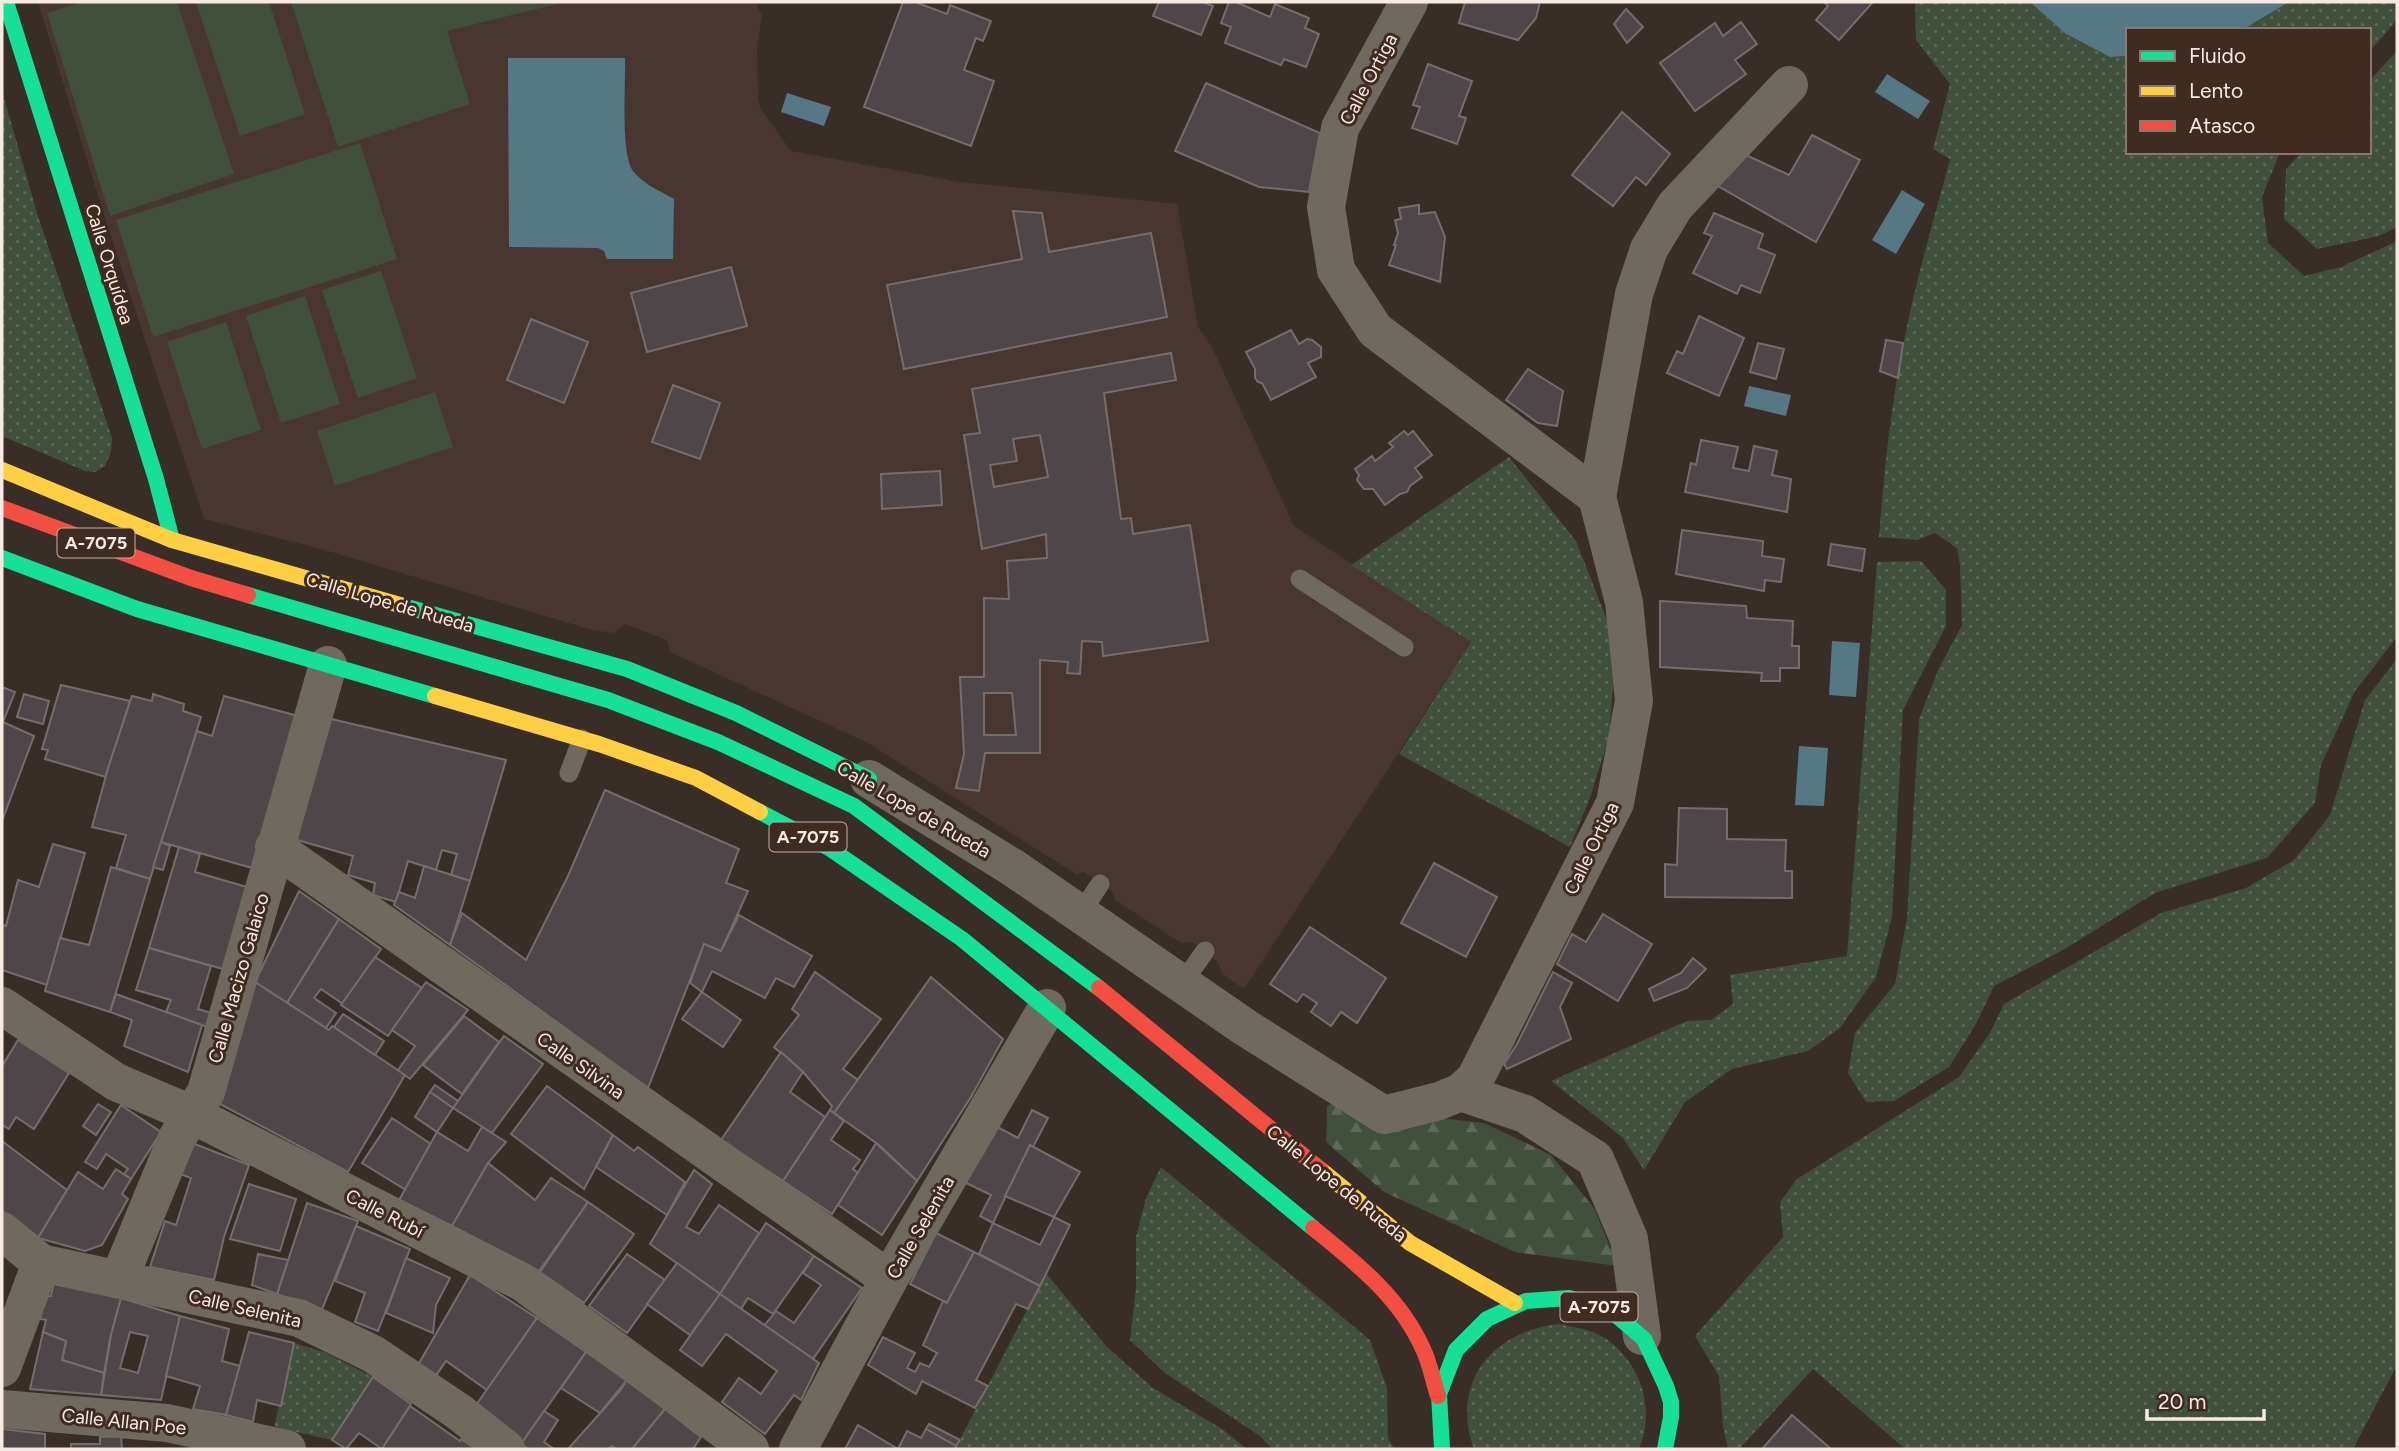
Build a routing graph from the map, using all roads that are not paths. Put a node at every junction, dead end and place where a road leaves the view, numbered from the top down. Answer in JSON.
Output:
{"nodes":[{"id":1,"x":6,"y":2,"type":"edge"},
{"id":2,"x":1409,"y":2,"type":"edge"},
{"id":3,"x":1789,"y":85,"type":"dead end"},
{"id":4,"x":2,"y":470,"type":"edge"},
{"id":5,"x":1597,"y":497,"type":"junction"},
{"id":6,"x":2,"y":508,"type":"edge"},
{"id":7,"x":172,"y":540,"type":"junction"},
{"id":8,"x":2,"y":558,"type":"edge"},
{"id":9,"x":191,"y":578,"type":"junction"},
{"id":10,"x":1300,"y":579,"type":"dead end"},
{"id":11,"x":207,"y":599,"type":"dead end"},
{"id":12,"x":223,"y":620,"type":"dead end"},
{"id":13,"x":240,"y":640,"type":"junction"},
{"id":14,"x":1404,"y":647,"type":"dead end"},
{"id":15,"x":328,"y":665,"type":"junction"},
{"id":16,"x":582,"y":739,"type":"junction"},
{"id":17,"x":569,"y":773,"type":"dead end"},
{"id":18,"x":869,"y":779,"type":"joint"},
{"id":19,"x":274,"y":848,"type":"junction"},
{"id":20,"x":1205,"y":951,"type":"dead end"},
{"id":21,"x":1182,"y":984,"type":"junction"},
{"id":22,"x":2,"y":1006,"type":"edge"},
{"id":23,"x":1047,"y":1009,"type":"junction"},
{"id":24,"x":1461,"y":1092,"type":"junction"},
{"id":25,"x":191,"y":1114,"type":"junction"},
{"id":26,"x":2,"y":1231,"type":"edge"},
{"id":27,"x":41,"y":1263,"type":"junction"},
{"id":28,"x":119,"y":1279,"type":"junction"},
{"id":29,"x":889,"y":1279,"type":"junction"},
{"id":30,"x":1515,"y":1303,"type":"junction"},
{"id":31,"x":1642,"y":1336,"type":"junction"},
{"id":32,"x":2,"y":1368,"type":"edge"},
{"id":33,"x":1438,"y":1396,"type":"junction"},
{"id":34,"x":2,"y":1409,"type":"edge"},
{"id":35,"x":287,"y":1449,"type":"edge"},
{"id":36,"x":506,"y":1449,"type":"edge"},
{"id":37,"x":750,"y":1449,"type":"edge"},
{"id":38,"x":798,"y":1449,"type":"edge"},
{"id":39,"x":1442,"y":1449,"type":"edge"},
{"id":40,"x":1665,"y":1449,"type":"edge"}],
"edges":[{"from":1,"to":7,"type":"main road","name":"Calle Orquídea"},
{"from":2,"to":5,"type":"street","name":"Calle Ortiga"},
{"from":3,"to":5,"type":"street","name":"Calle Ortiga"},
{"from":4,"to":7,"type":"main road","name":"Calle Lope de Rueda"},
{"from":5,"to":24,"type":"street","name":"Calle Ortiga"},
{"from":6,"to":9,"type":"main road","name":"Calle Lope de Rueda","number":"A-7075"},
{"from":7,"to":9,"type":"main road","name":"Calle Orquídea"},
{"from":7,"to":18,"type":"main road","name":"Calle Lope de Rueda"},
{"from":8,"to":13,"type":"main road","number":"A-7075"},
{"from":9,"to":11,"type":"main road","name":"Calle Orquídea"},
{"from":9,"to":30,"type":"main road","name":"Calle Lope de Rueda","number":"A-7075"},
{"from":10,"to":14,"type":"lane"},
{"from":12,"to":13,"type":"main road"},
{"from":13,"to":15,"type":"main road","number":"A-7075"},
{"from":15,"to":16,"type":"main road","number":"A-7075"},
{"from":15,"to":19,"type":"street","name":"Calle Macizo Galaico"},
{"from":16,"to":17,"type":"lane"},
{"from":16,"to":23,"type":"main road","number":"A-7075"},
{"from":18,"to":21,"type":"street","name":"Calle Lope de Rueda"},
{"from":19,"to":25,"type":"street","name":"Calle Macizo Galaico"},
{"from":19,"to":29,"type":"street","name":"Calle Silvina"},
{"from":20,"to":21,"type":"lane"},
{"from":21,"to":24,"type":"street","name":"Calle Lope de Rueda"},
{"from":22,"to":25,"type":"street","name":"Calle Rubí"},
{"from":23,"to":29,"type":"street","name":"Calle Selenita"},
{"from":23,"to":33,"type":"main road","number":"A-7075"},
{"from":24,"to":31,"type":"street"},
{"from":25,"to":28,"type":"street","name":"Calle Macizo Galaico"},
{"from":25,"to":37,"type":"street","name":"Calle Rubí"},
{"from":26,"to":27,"type":"street","name":"Calle Selenita"},
{"from":27,"to":28,"type":"street","name":"Calle Selenita"},
{"from":27,"to":32,"type":"street"},
{"from":28,"to":36,"type":"street","name":"Calle Selenita"},
{"from":29,"to":38,"type":"street","name":"Calle Selenita"},
{"from":30,"to":31,"type":"main road","number":"A-7075"},
{"from":30,"to":33,"type":"main road","number":"A-7075"},
{"from":31,"to":40,"type":"main road","number":"A-7075"},
{"from":33,"to":39,"type":"main road","number":"A-7075"},
{"from":34,"to":35,"type":"street","name":"Calle Allan Poe"}]}
